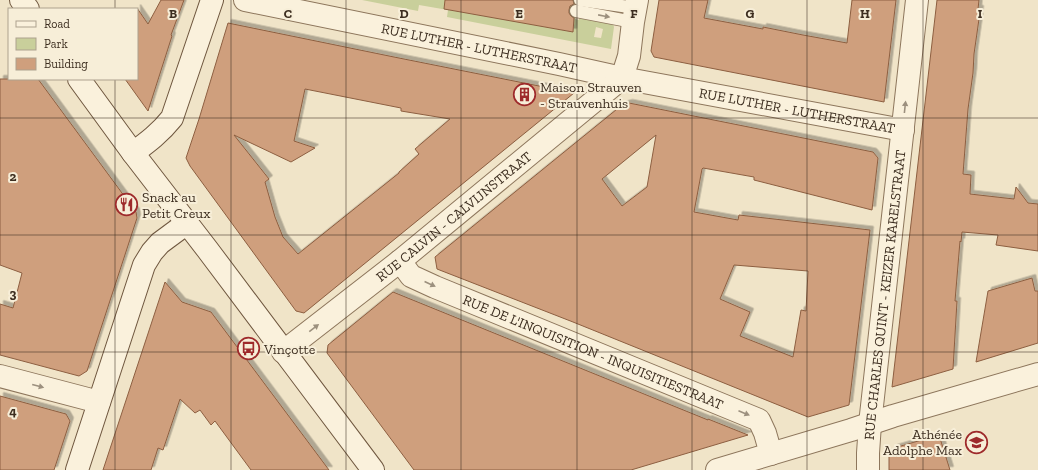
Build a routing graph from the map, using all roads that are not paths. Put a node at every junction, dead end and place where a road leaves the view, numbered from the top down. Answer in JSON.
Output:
{"nodes":[{"id":1,"x":21,"y":0,"type":"edge"},
{"id":2,"x":212,"y":0,"type":"edge"},
{"id":3,"x":245,"y":0,"type":"edge"},
{"id":4,"x":917,"y":0,"type":"edge"},
{"id":5,"x":578,"y":5,"type":"edge"},
{"id":6,"x":27,"y":8,"type":"edge"},
{"id":7,"x":635,"y":10,"type":"edge"},
{"id":8,"x":622,"y":78,"type":"junction"},
{"id":9,"x":80,"y":80,"type":"edge"},
{"id":10,"x":903,"y":130,"type":"junction"},
{"id":11,"x":133,"y":153,"type":"junction"},
{"id":12,"x":187,"y":223,"type":"junction"},
{"id":13,"x":400,"y":261,"type":"junction"},
{"id":14,"x":283,"y":352,"type":"junction"},
{"id":15,"x":1038,"y":374,"type":"edge"},
{"id":16,"x":0,"y":376,"type":"edge"},
{"id":17,"x":99,"y":402,"type":"junction"},
{"id":18,"x":870,"y":424,"type":"junction"},
{"id":19,"x":771,"y":454,"type":"junction"},
{"id":20,"x":77,"y":470,"type":"edge"},
{"id":21,"x":373,"y":470,"type":"edge"},
{"id":22,"x":717,"y":470,"type":"edge"},
{"id":23,"x":868,"y":470,"type":"edge"}],
"edges":[{"from":1,"to":6,"type":"street"},
{"from":2,"to":11,"type":"street"},
{"from":3,"to":8,"type":"street","name":"RUE LUTHER - LUTHERSTRAAT"},
{"from":10,"to":4,"type":"street","name":"RUE CHARLES QUINT - KEIZER KARELSTRAAT","one_way":true},
{"from":5,"to":7,"type":"lane","one_way":true},
{"from":7,"to":8,"type":"street"},
{"from":8,"to":10,"type":"street","name":"RUE LUTHER - LUTHERSTRAAT"},
{"from":8,"to":13,"type":"street","name":"RUE CALVIN - CALVIJNSTRAAT"},
{"from":9,"to":11,"type":"street"},
{"from":10,"to":18,"type":"street","name":"RUE CHARLES QUINT - KEIZER KARELSTRAAT"},
{"from":11,"to":12,"type":"street"},
{"from":12,"to":14,"type":"street"},
{"from":12,"to":17,"type":"street"},
{"from":14,"to":13,"type":"street","name":"RUE CALVIN - CALVIJNSTRAAT","one_way":true},
{"from":13,"to":19,"type":"street","name":"RUE DE L'INQUISITION - INQUISITIESTRAAT","one_way":true},
{"from":14,"to":21,"type":"street"},
{"from":15,"to":18,"type":"street"},
{"from":16,"to":17,"type":"street","one_way":true},
{"from":17,"to":20,"type":"street"},
{"from":18,"to":19,"type":"street"},
{"from":18,"to":23,"type":"street","name":"RUE CHARLES QUINT - KEIZER KARELSTRAAT"},
{"from":19,"to":22,"type":"street"}]}
